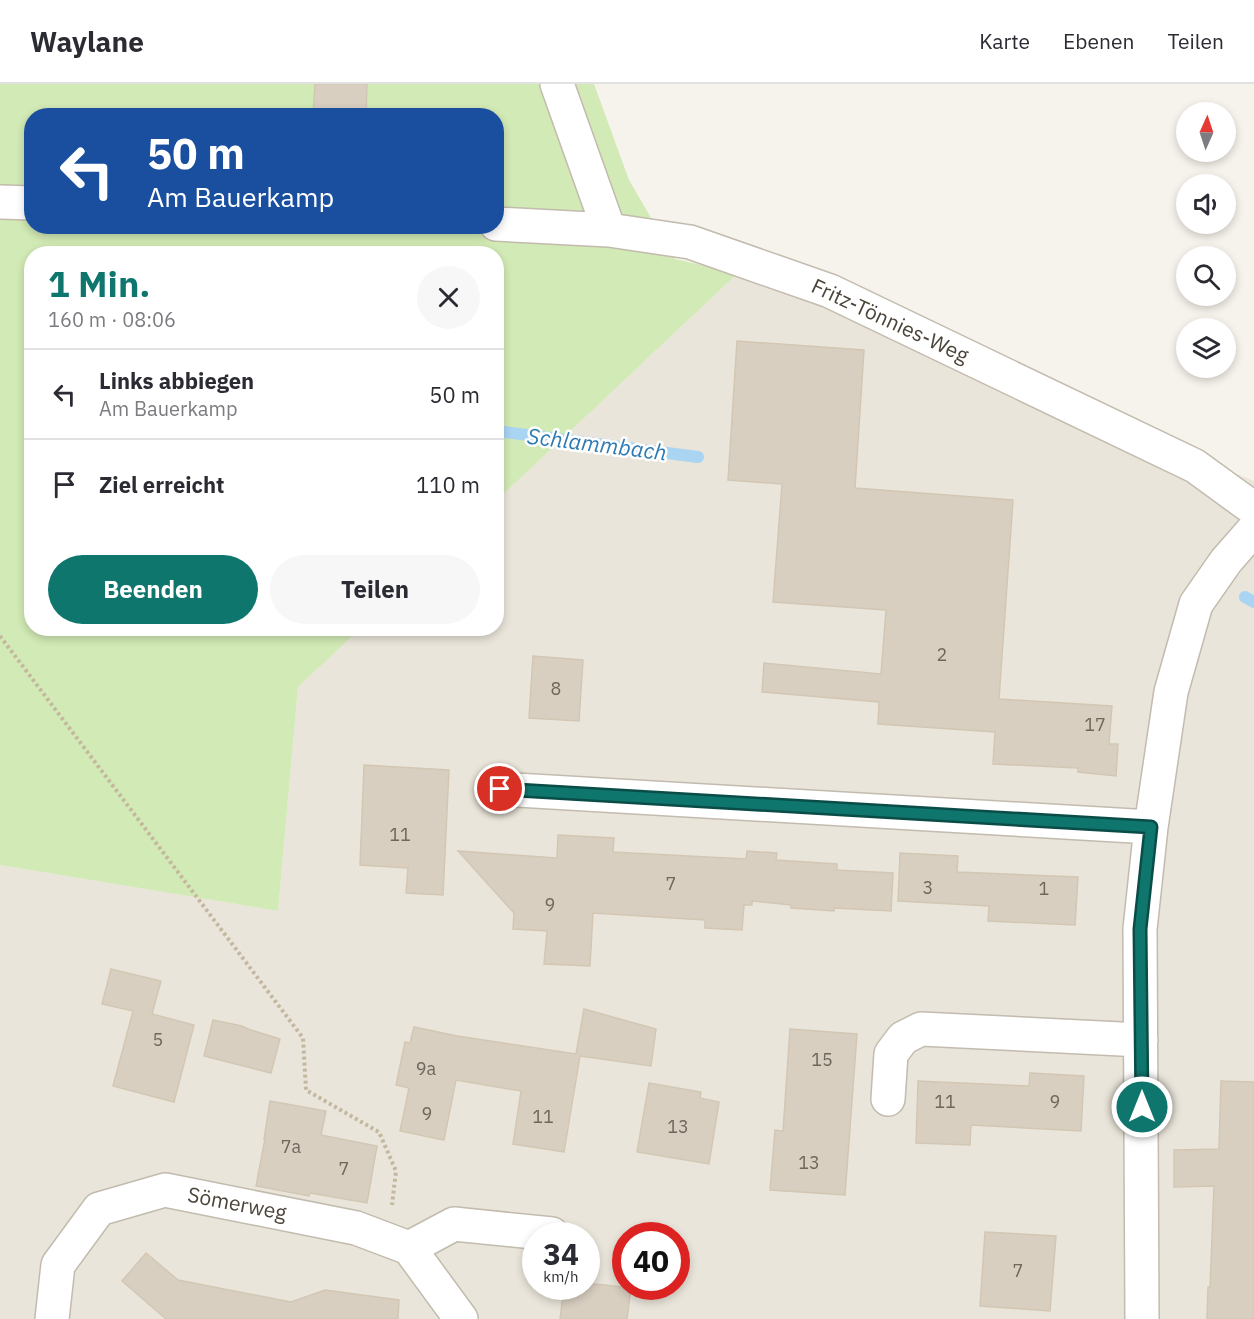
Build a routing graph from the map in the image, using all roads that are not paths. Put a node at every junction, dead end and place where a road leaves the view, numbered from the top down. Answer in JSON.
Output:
{"nodes":[{"id":1,"x":557,"y":84,"type":"edge"},
{"id":2,"x":0,"y":202,"type":"edge"},
{"id":3,"x":24,"y":203,"type":"edge"},
{"id":4,"x":504,"y":224,"type":"edge"},
{"id":5,"x":609,"y":230,"type":"junction"},
{"id":6,"x":1254,"y":509,"type":"edge"},
{"id":7,"x":1254,"y":529,"type":"edge"},
{"id":8,"x":500,"y":789,"type":"dead end"},
{"id":9,"x":1151,"y":827,"type":"junction"},
{"id":10,"x":1141,"y":1040,"type":"junction"},
{"id":11,"x":888,"y":1098,"type":"dead end"},
{"id":12,"x":522,"y":1231,"type":"edge"},
{"id":13,"x":409,"y":1248,"type":"junction"},
{"id":14,"x":52,"y":1319,"type":"edge"},
{"id":15,"x":461,"y":1319,"type":"edge"},
{"id":16,"x":1142,"y":1319,"type":"edge"}],
"edges":[{"from":1,"to":5,"type":"street"},
{"from":2,"to":3,"type":"street"},
{"from":4,"to":5,"type":"street","name":"Fritz-Tönnies-Weg"},
{"from":5,"to":6,"type":"street","name":"Fritz-Tönnies-Weg"},
{"from":7,"to":9,"type":"street"},
{"from":8,"to":9,"type":"street"},
{"from":9,"to":10,"type":"street"},
{"from":10,"to":11,"type":"street"},
{"from":10,"to":16,"type":"street"},
{"from":12,"to":13,"type":"street"},
{"from":13,"to":14,"type":"street","name":"Sömerweg"},
{"from":13,"to":15,"type":"street"}]}
